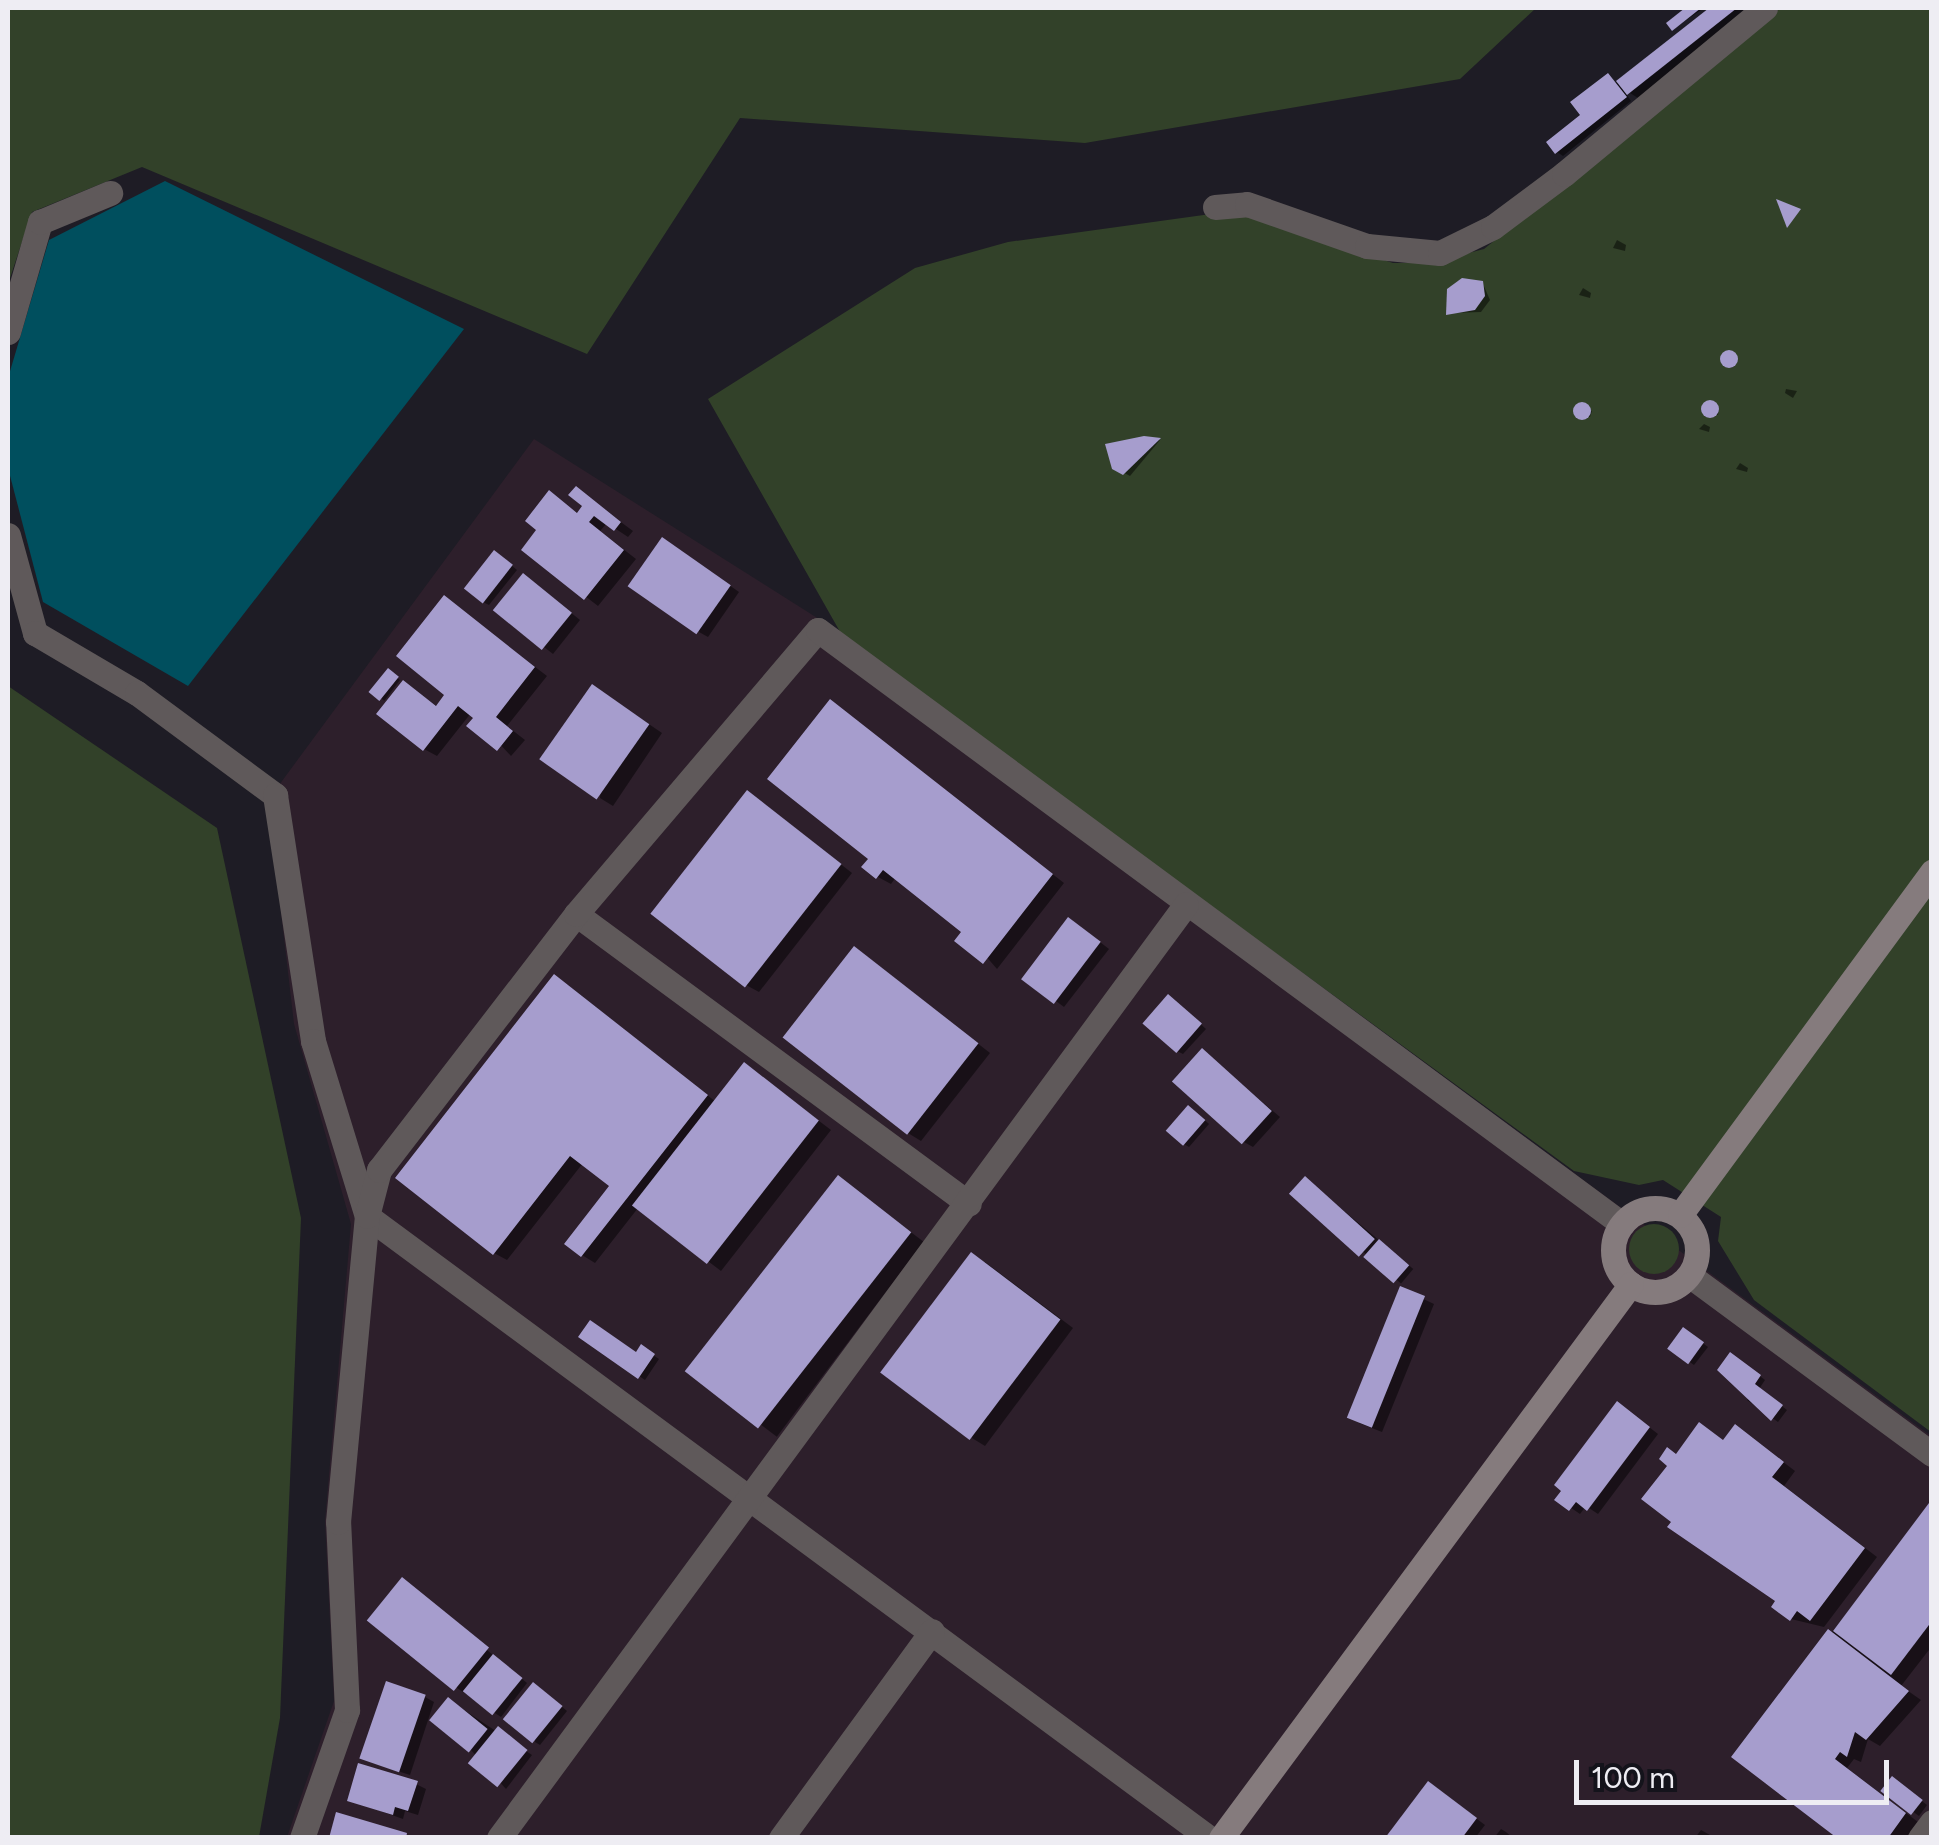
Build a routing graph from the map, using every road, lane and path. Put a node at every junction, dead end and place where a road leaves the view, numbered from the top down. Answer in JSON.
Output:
{"nodes":[{"id":1,"x":1765,"y":8,"type":"edge"},
{"id":2,"x":110,"y":193,"type":"dead end"},
{"id":3,"x":1215,"y":207,"type":"dead end"},
{"id":4,"x":8,"y":332,"type":"edge"},
{"id":5,"x":8,"y":535,"type":"edge"},
{"id":6,"x":1932,"y":872,"type":"edge"},
{"id":7,"x":1186,"y":904,"type":"junction"},
{"id":8,"x":576,"y":914,"type":"junction"},
{"id":9,"x":969,"y":1204,"type":"junction"},
{"id":10,"x":1680,"y":1215,"type":"junction"},
{"id":11,"x":367,"y":1216,"type":"junction"},
{"id":12,"x":1622,"y":1224,"type":"junction"},
{"id":13,"x":1689,"y":1275,"type":"junction"},
{"id":14,"x":1631,"y":1284,"type":"junction"},
{"id":15,"x":1932,"y":1454,"type":"edge"},
{"id":16,"x":752,"y":1496,"type":"junction"},
{"id":17,"x":932,"y":1631,"type":"junction"},
{"id":18,"x":1932,"y":1822,"type":"edge"},
{"id":19,"x":302,"y":1838,"type":"edge"},
{"id":20,"x":499,"y":1838,"type":"edge"},
{"id":21,"x":782,"y":1838,"type":"edge"},
{"id":22,"x":1209,"y":1838,"type":"edge"},
{"id":23,"x":1221,"y":1838,"type":"edge"},
{"id":24,"x":1920,"y":1838,"type":"edge"}],
"edges":[{"from":1,"to":3,"type":"street"},
{"from":2,"to":4,"type":"street"},
{"from":5,"to":11,"type":"street"},
{"from":6,"to":10,"type":"street"},
{"from":7,"to":8,"type":"street"},
{"from":7,"to":9,"type":"street"},
{"from":7,"to":12,"type":"street"},
{"from":8,"to":9,"type":"street"},
{"from":8,"to":11,"type":"street"},
{"from":9,"to":16,"type":"street"},
{"from":10,"to":12,"type":"street"},
{"from":10,"to":13,"type":"street"},
{"from":11,"to":16,"type":"street"},
{"from":11,"to":19,"type":"street"},
{"from":12,"to":14,"type":"street"},
{"from":13,"to":14,"type":"street"},
{"from":13,"to":15,"type":"street"},
{"from":14,"to":23,"type":"street"},
{"from":16,"to":17,"type":"street"},
{"from":16,"to":20,"type":"street"},
{"from":17,"to":21,"type":"street"},
{"from":17,"to":22,"type":"street"},
{"from":18,"to":24,"type":"street"}]}
